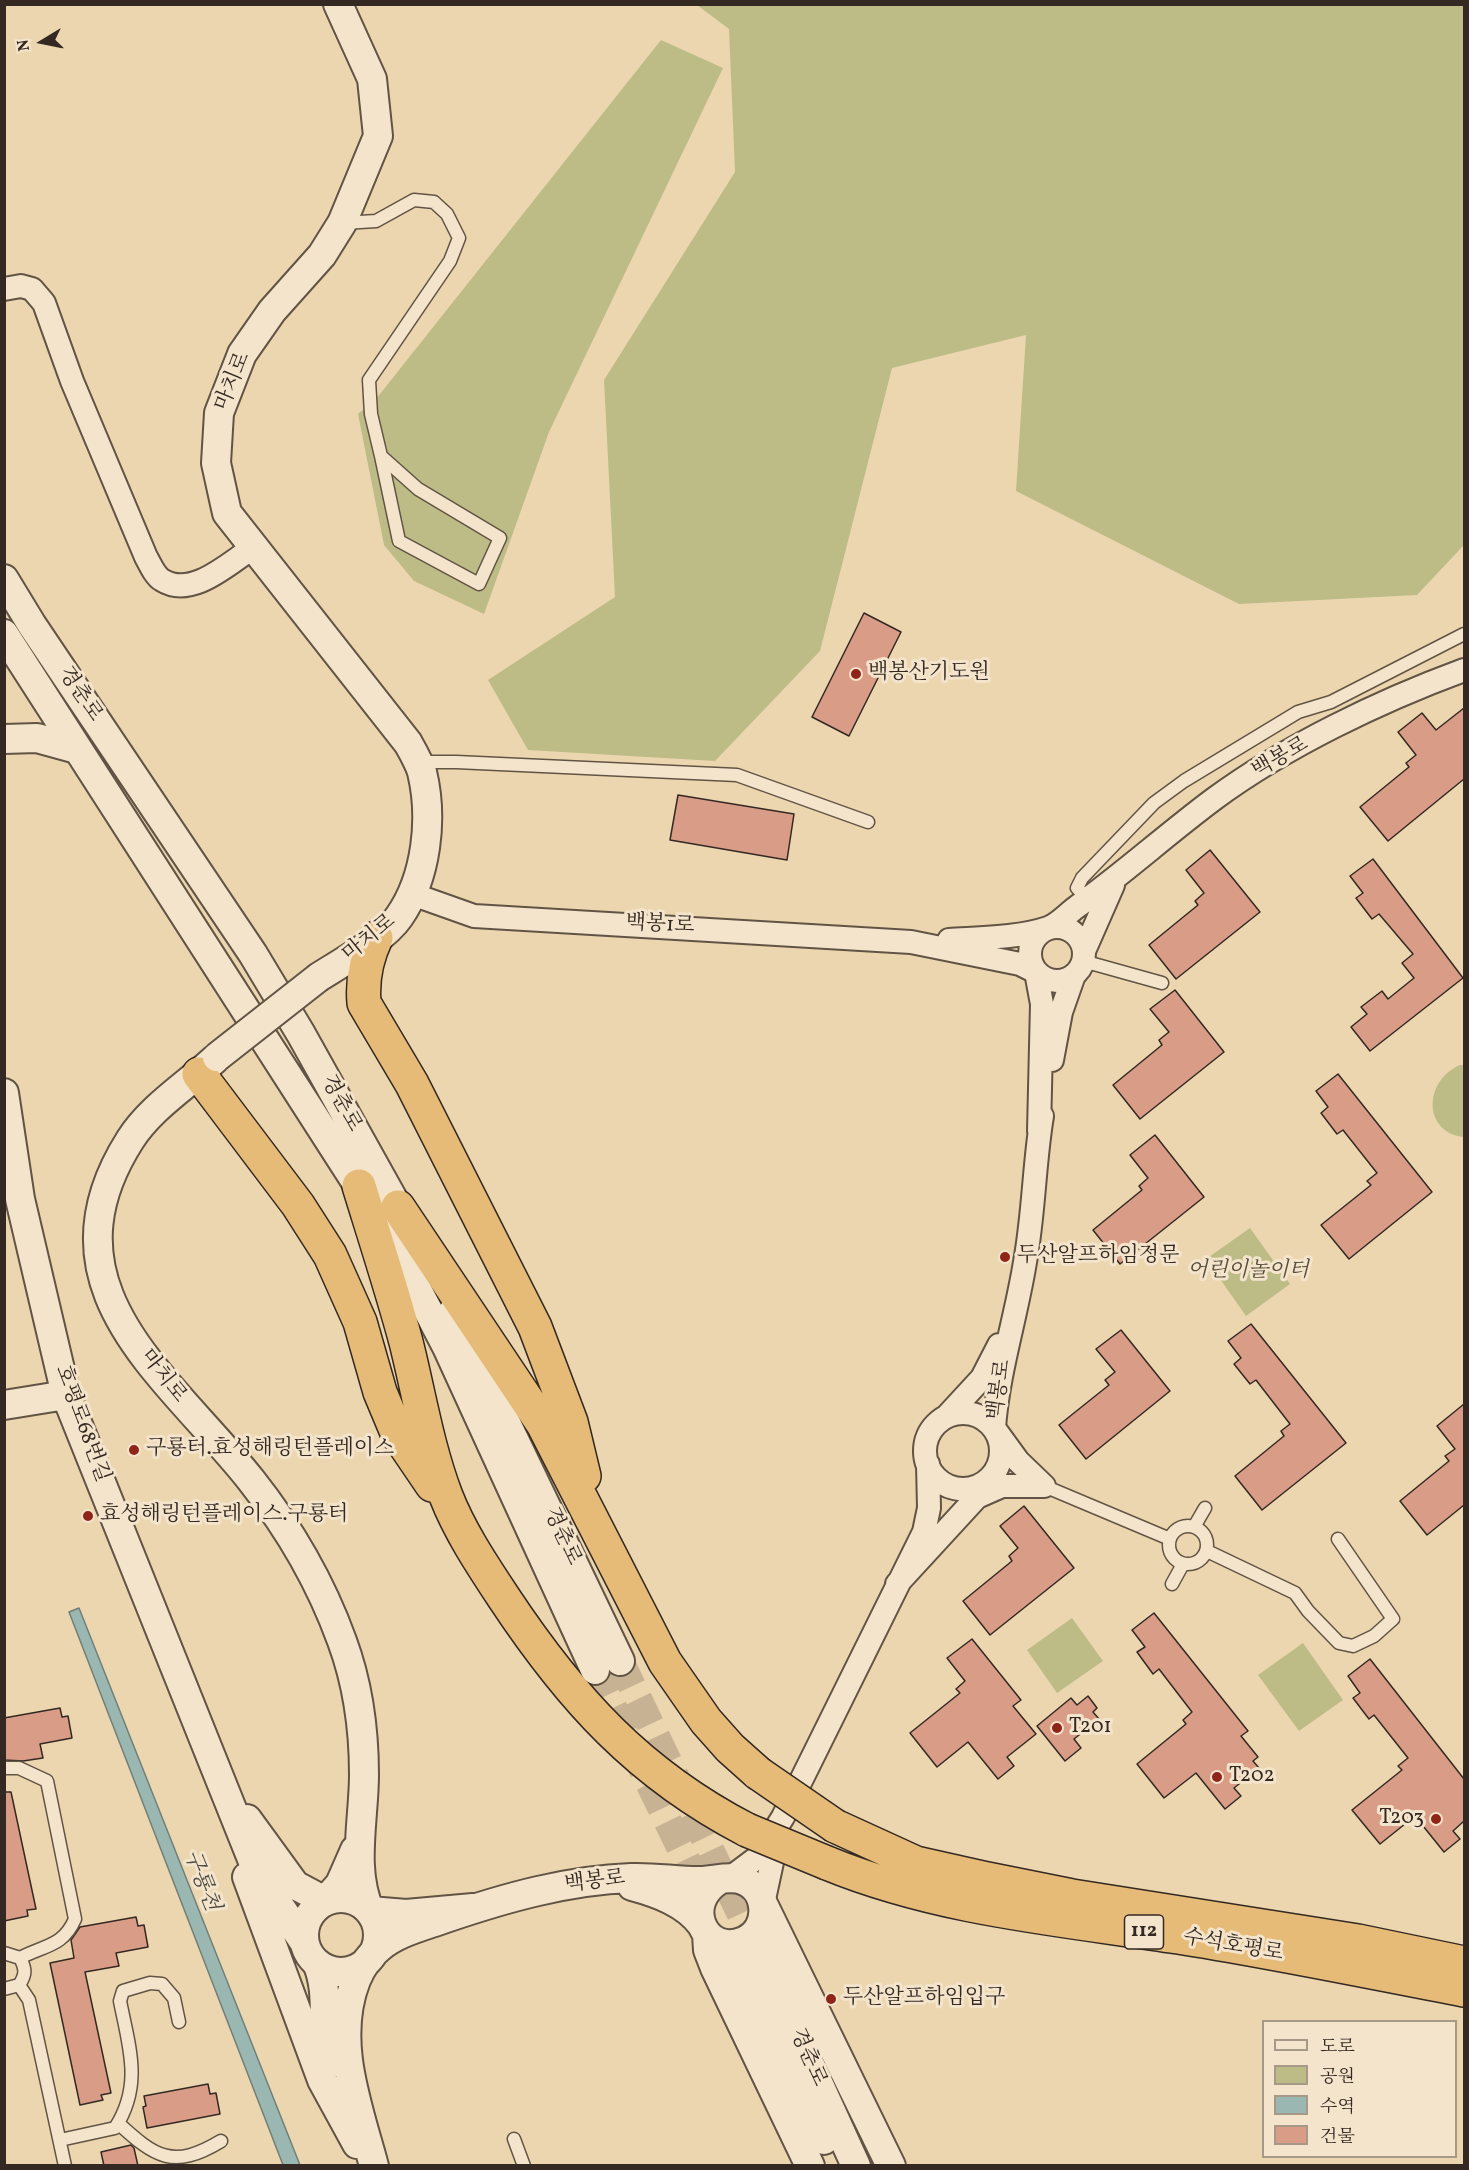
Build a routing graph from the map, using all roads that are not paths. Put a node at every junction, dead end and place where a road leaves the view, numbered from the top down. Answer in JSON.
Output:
{"nodes":[{"id":1,"x":338,"y":4,"type":"edge"},
{"id":2,"x":342,"y":223,"type":"junction"},
{"id":3,"x":4,"y":289,"type":"edge"},
{"id":4,"x":381,"y":456,"type":"junction"},
{"id":5,"x":254,"y":547,"type":"junction"},
{"id":6,"x":4,"y":579,"type":"edge"},
{"id":7,"x":32,"y":625,"type":"junction"},
{"id":8,"x":1464,"y":634,"type":"edge"},
{"id":9,"x":6,"y":642,"type":"edge"},
{"id":10,"x":1464,"y":670,"type":"edge"},
{"id":11,"x":4,"y":740,"type":"edge"},
{"id":12,"x":77,"y":749,"type":"junction"},
{"id":13,"x":418,"y":762,"type":"junction"},
{"id":14,"x":868,"y":822,"type":"dead end"},
{"id":15,"x":1116,"y":878,"type":"junction"},
{"id":16,"x":412,"y":894,"type":"junction"},
{"id":17,"x":1088,"y":899,"type":"junction"},
{"id":18,"x":1049,"y":928,"type":"junction"},
{"id":19,"x":376,"y":938,"type":"junction"},
{"id":20,"x":911,"y":942,"type":"junction"},
{"id":21,"x":1081,"y":962,"type":"junction"},
{"id":22,"x":1036,"y":972,"type":"junction"},
{"id":23,"x":1162,"y":983,"type":"dead end"},
{"id":24,"x":208,"y":1065,"type":"junction"},
{"id":25,"x":4,"y":1093,"type":"edge"},
{"id":26,"x":1039,"y":1131,"type":"junction"},
{"id":27,"x":359,"y":1186,"type":"junction"},
{"id":28,"x":398,"y":1207,"type":"junction"},
{"id":29,"x":1018,"y":1306,"type":"junction"},
{"id":30,"x":66,"y":1395,"type":"junction"},
{"id":31,"x":4,"y":1405,"type":"edge"},
{"id":32,"x":946,"y":1417,"type":"junction"},
{"id":33,"x":994,"y":1428,"type":"junction"},
{"id":34,"x":928,"y":1464,"type":"junction"},
{"id":35,"x":1044,"y":1486,"type":"junction"},
{"id":36,"x":971,"y":1488,"type":"junction"},
{"id":37,"x":1205,"y":1508,"type":"dead end"},
{"id":38,"x":1194,"y":1527,"type":"junction"},
{"id":39,"x":597,"y":1528,"type":"junction"},
{"id":40,"x":464,"y":1532,"type":"junction"},
{"id":41,"x":1170,"y":1539,"type":"junction"},
{"id":42,"x":1338,"y":1539,"type":"dead end"},
{"id":43,"x":1207,"y":1551,"type":"junction"},
{"id":44,"x":1183,"y":1564,"type":"junction"},
{"id":45,"x":897,"y":1584,"type":"junction"},
{"id":46,"x":1173,"y":1584,"type":"dead end"},
{"id":47,"x":4,"y":1768,"type":"edge"},
{"id":48,"x":219,"y":1773,"type":"junction"},
{"id":49,"x":362,"y":1816,"type":"junction"},
{"id":50,"x":783,"y":1817,"type":"junction"},
{"id":51,"x":725,"y":1879,"type":"junction"},
{"id":52,"x":604,"y":1880,"type":"junction"},
{"id":53,"x":325,"y":1901,"type":"junction"},
{"id":54,"x":763,"y":1904,"type":"junction"},
{"id":55,"x":473,"y":1908,"type":"junction"},
{"id":56,"x":370,"y":1911,"type":"junction"},
{"id":57,"x":704,"y":1929,"type":"junction"},
{"id":58,"x":311,"y":1952,"type":"junction"},
{"id":59,"x":4,"y":1953,"type":"edge"},
{"id":60,"x":371,"y":1956,"type":"junction"},
{"id":61,"x":20,"y":1958,"type":"junction"},
{"id":62,"x":1464,"y":1963,"type":"edge"},
{"id":63,"x":19,"y":1985,"type":"junction"},
{"id":64,"x":4,"y":1989,"type":"edge"},
{"id":65,"x":1464,"y":1990,"type":"edge"},
{"id":66,"x":179,"y":2022,"type":"dead end"},
{"id":67,"x":118,"y":2123,"type":"junction"},
{"id":68,"x":514,"y":2139,"type":"dead end"},
{"id":69,"x":60,"y":2140,"type":"junction"},
{"id":70,"x":221,"y":2141,"type":"dead end"},
{"id":71,"x":65,"y":2166,"type":"edge"},
{"id":72,"x":371,"y":2166,"type":"edge"},
{"id":73,"x":524,"y":2166,"type":"edge"},
{"id":74,"x":810,"y":2166,"type":"edge"},
{"id":75,"x":837,"y":2166,"type":"edge"},
{"id":76,"x":856,"y":2166,"type":"edge"},
{"id":77,"x":891,"y":2166,"type":"edge"}],
"edges":[{"from":1,"to":2,"type":"street","name":"마치로"},
{"from":2,"to":4,"type":"lane"},
{"from":2,"to":5,"type":"street","name":"마치로"},
{"from":3,"to":5,"type":"street"},
{"from":4,"to":4,"type":"lane"},
{"from":5,"to":13,"type":"street","name":"마치로"},
{"from":6,"to":7,"type":"street","name":"경춘로"},
{"from":7,"to":9,"type":"street"},
{"from":7,"to":28,"type":"street","name":"경춘로"},
{"from":8,"to":17,"type":"lane"},
{"from":9,"to":12,"type":"street","name":"경춘로"},
{"from":10,"to":15,"type":"street","name":"백봉로"},
{"from":11,"to":12,"type":"street"},
{"from":12,"to":27,"type":"street","name":"경춘로"},
{"from":13,"to":14,"type":"lane"},
{"from":13,"to":16,"type":"street","name":"마치로"},
{"from":15,"to":17,"type":"street","name":"백봉로"},
{"from":15,"to":21,"type":"street","name":"백봉로"},
{"from":16,"to":19,"type":"street","name":"마치로"},
{"from":16,"to":20,"type":"street","name":"백봉1로"},
{"from":17,"to":18,"type":"street","name":"백봉로"},
{"from":18,"to":20,"type":"street","name":"백봉1로"},
{"from":18,"to":21,"type":"street"},
{"from":18,"to":22,"type":"street"},
{"from":19,"to":24,"type":"street","name":"마치로","bridge":true},
{"from":19,"to":39,"type":"highway"},
{"from":20,"to":22,"type":"street","name":"백봉1로"},
{"from":21,"to":22,"type":"street"},
{"from":21,"to":23,"type":"lane"},
{"from":21,"to":26,"type":"street","name":"백봉로"},
{"from":22,"to":26,"type":"street","name":"백봉로"},
{"from":24,"to":40,"type":"highway"},
{"from":24,"to":49,"type":"street","name":"마치로"},
{"from":25,"to":30,"type":"street","name":"호평로68번길"},
{"from":26,"to":29,"type":"street","name":"백봉로"},
{"from":27,"to":28,"type":"street","name":"경춘로"},
{"from":27,"to":40,"type":"highway"},
{"from":28,"to":39,"type":"highway"},
{"from":29,"to":32,"type":"street","name":"백봉로"},
{"from":29,"to":33,"type":"street","name":"백봉로"},
{"from":30,"to":31,"type":"street"},
{"from":30,"to":48,"type":"street","name":"호평로68번길"},
{"from":32,"to":33,"type":"street"},
{"from":32,"to":34,"type":"street"},
{"from":33,"to":35,"type":"street","name":"백봉로"},
{"from":33,"to":36,"type":"street"},
{"from":34,"to":36,"type":"street"},
{"from":34,"to":45,"type":"street"},
{"from":35,"to":41,"type":"lane"},
{"from":35,"to":45,"type":"street"},
{"from":36,"to":45,"type":"street"},
{"from":37,"to":38,"type":"lane"},
{"from":38,"to":41,"type":"lane"},
{"from":38,"to":43,"type":"lane"},
{"from":39,"to":62,"type":"highway","name":"수석호평로","number":"112","bridge":true},
{"from":40,"to":65,"type":"highway","name":"수석호평로","number":"112","bridge":true},
{"from":41,"to":44,"type":"lane"},
{"from":42,"to":43,"type":"lane"},
{"from":43,"to":44,"type":"lane"},
{"from":44,"to":46,"type":"lane"},
{"from":45,"to":50,"type":"street"},
{"from":47,"to":61,"type":"lane"},
{"from":48,"to":53,"type":"street","name":"호평로68번길"},
{"from":48,"to":58,"type":"street","name":"호평로68번길"},
{"from":48,"to":72,"type":"street"},
{"from":49,"to":53,"type":"street","name":"마치로"},
{"from":49,"to":56,"type":"street","name":"마치로"},
{"from":50,"to":51,"type":"street"},
{"from":50,"to":54,"type":"street"},
{"from":51,"to":52,"type":"street","name":"백봉로"},
{"from":51,"to":54,"type":"street"},
{"from":51,"to":57,"type":"street"},
{"from":52,"to":55,"type":"street","name":"백봉로"},
{"from":52,"to":57,"type":"street"},
{"from":53,"to":56,"type":"street"},
{"from":53,"to":58,"type":"street"},
{"from":54,"to":57,"type":"street"},
{"from":54,"to":77,"type":"street"},
{"from":55,"to":56,"type":"street"},
{"from":55,"to":60,"type":"street"},
{"from":56,"to":60,"type":"street"},
{"from":57,"to":74,"type":"street"},
{"from":58,"to":60,"type":"street"},
{"from":58,"to":72,"type":"street","name":"호평로68번길"},
{"from":59,"to":61,"type":"lane"},
{"from":60,"to":72,"type":"street"},
{"from":61,"to":63,"type":"lane"},
{"from":63,"to":64,"type":"lane"},
{"from":63,"to":69,"type":"lane"},
{"from":66,"to":67,"type":"lane"},
{"from":67,"to":69,"type":"lane"},
{"from":67,"to":70,"type":"lane"},
{"from":68,"to":73,"type":"lane"},
{"from":69,"to":71,"type":"lane"},
{"from":75,"to":76,"type":"street","name":"경춘로"}]}
